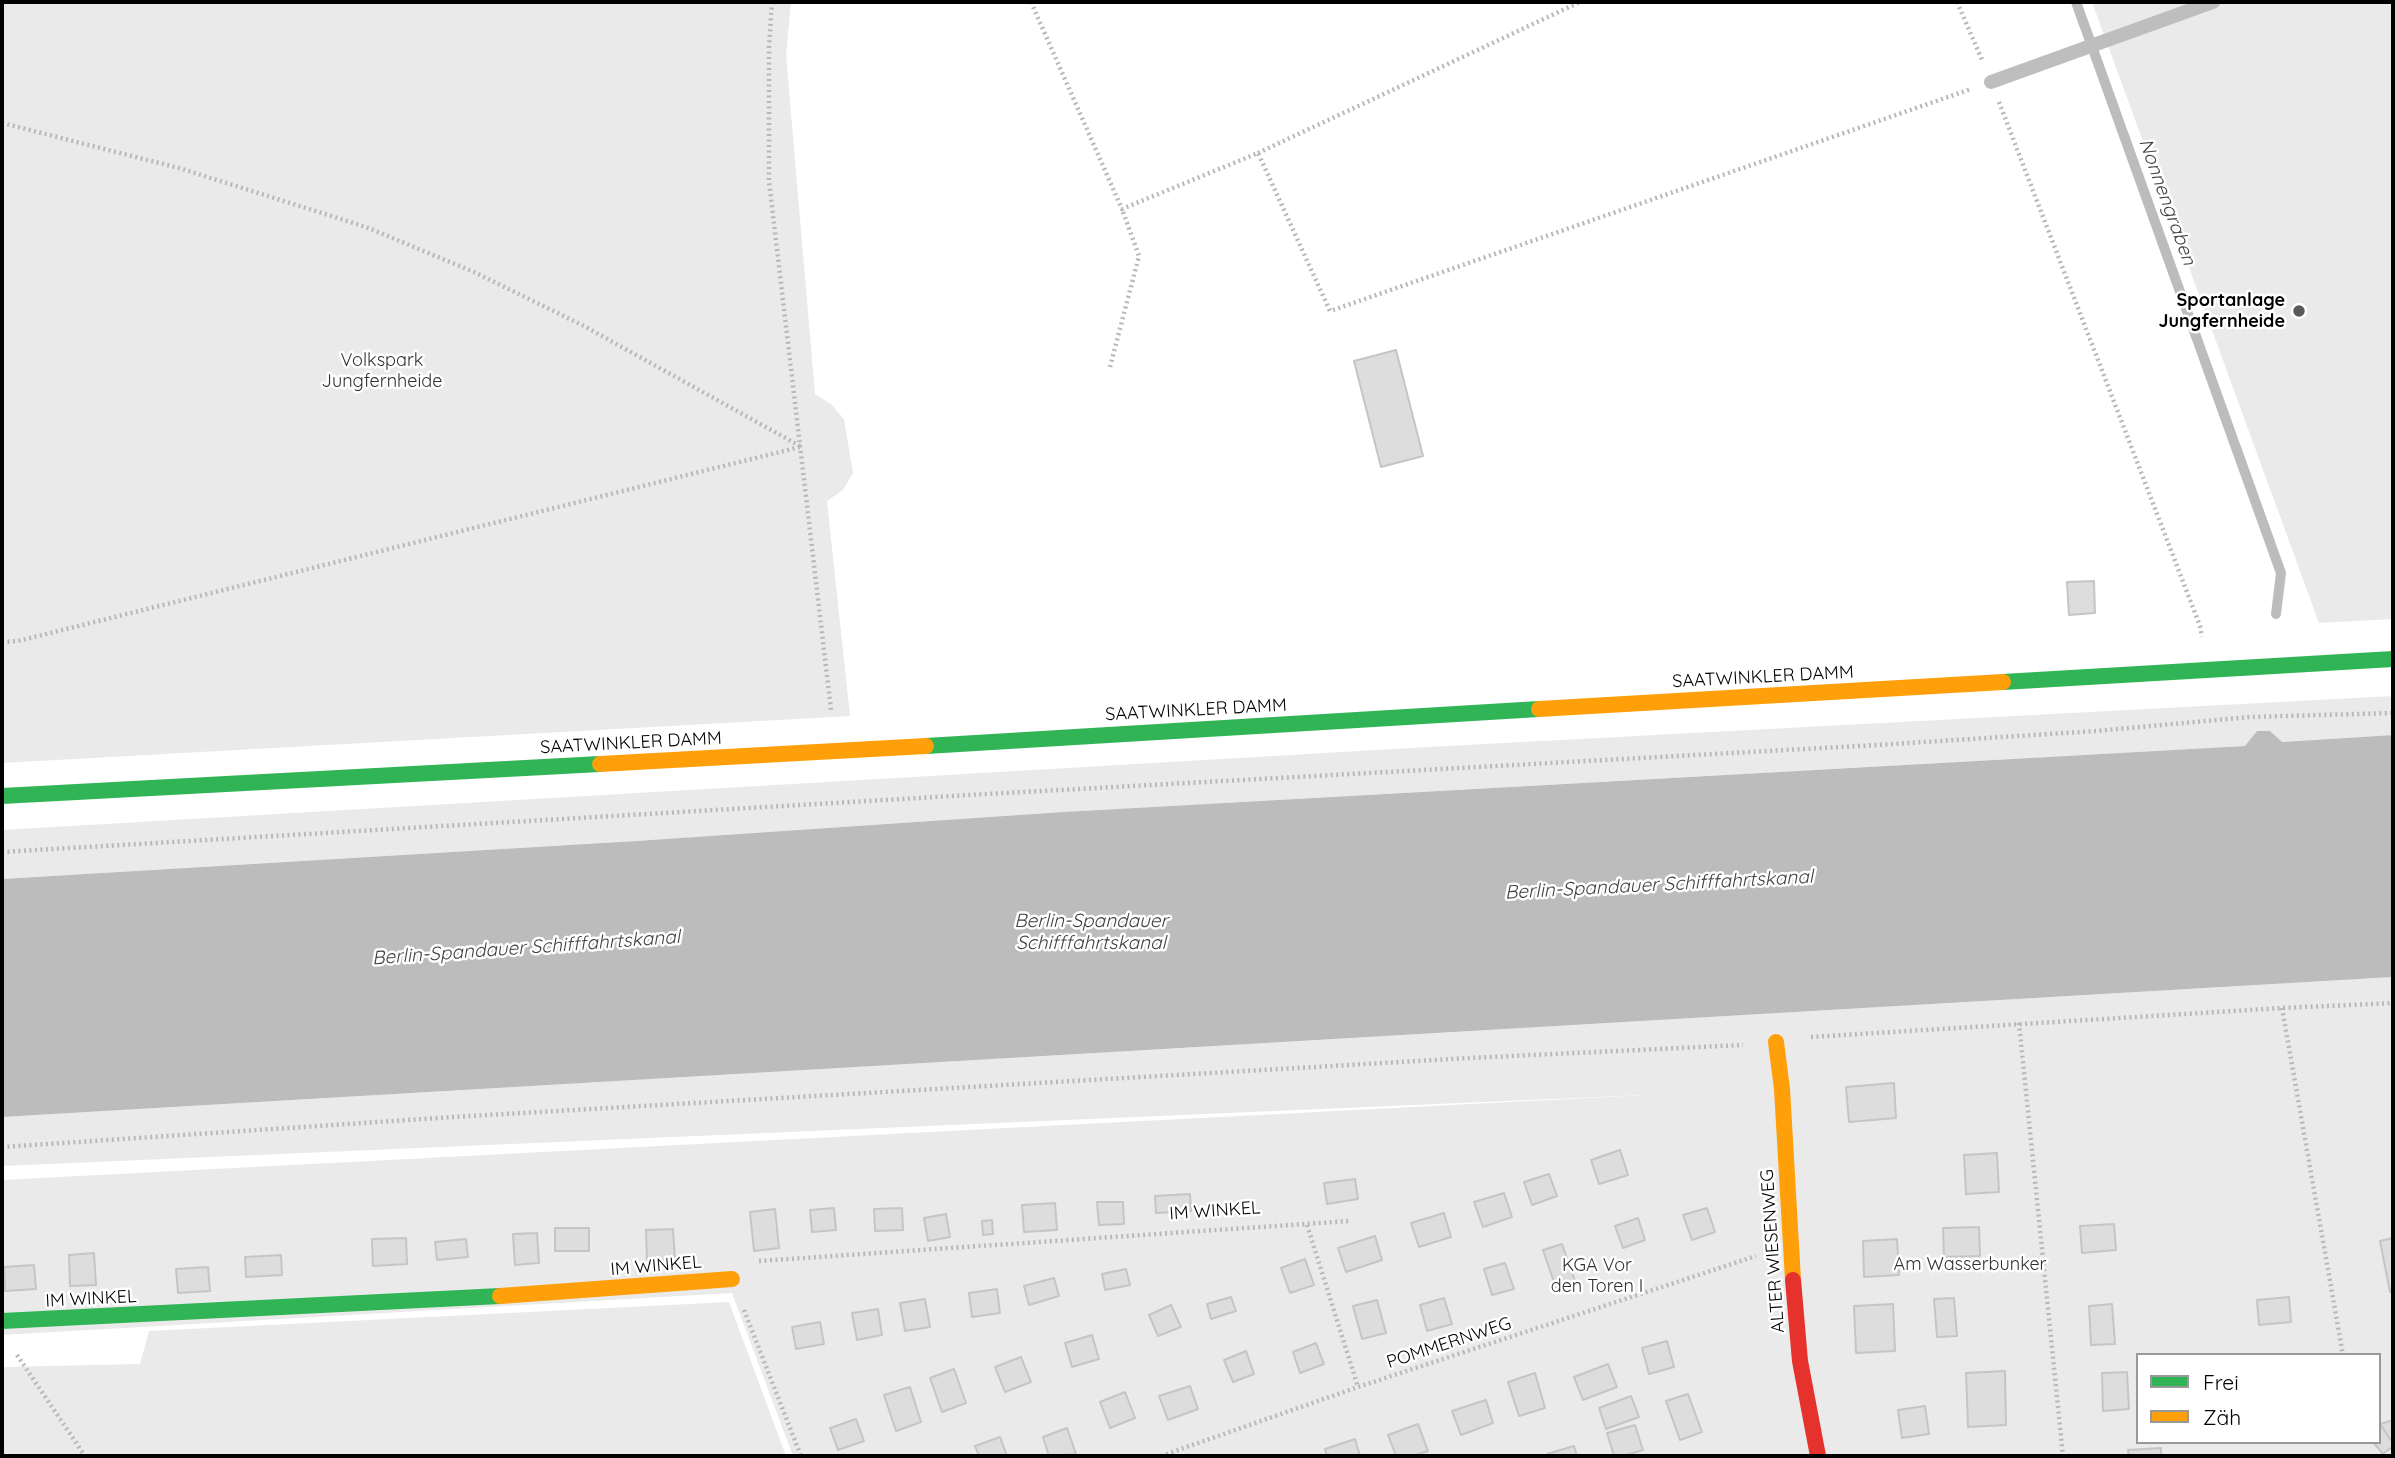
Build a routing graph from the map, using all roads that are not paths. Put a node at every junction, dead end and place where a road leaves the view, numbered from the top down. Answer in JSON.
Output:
{"nodes":[{"id":1,"x":2213,"y":2,"type":"edge"},
{"id":2,"x":1992,"y":82,"type":"road end"},
{"id":3,"x":2393,"y":659,"type":"edge"},
{"id":4,"x":2,"y":796,"type":"edge"},
{"id":5,"x":1776,"y":1042,"type":"road end"},
{"id":6,"x":732,"y":1279,"type":"road end"},
{"id":7,"x":2,"y":1321,"type":"edge"},
{"id":8,"x":1818,"y":1456,"type":"edge"}],
"edges":[{"from":1,"to":2,"type":"lane"},
{"from":3,"to":4,"type":"main road","name":"SAATWINKLER DAMM"},
{"from":5,"to":8,"type":"main road","name":"ALTER WIESENWEG"},
{"from":6,"to":7,"type":"main road","name":"IM WINKEL"}]}
